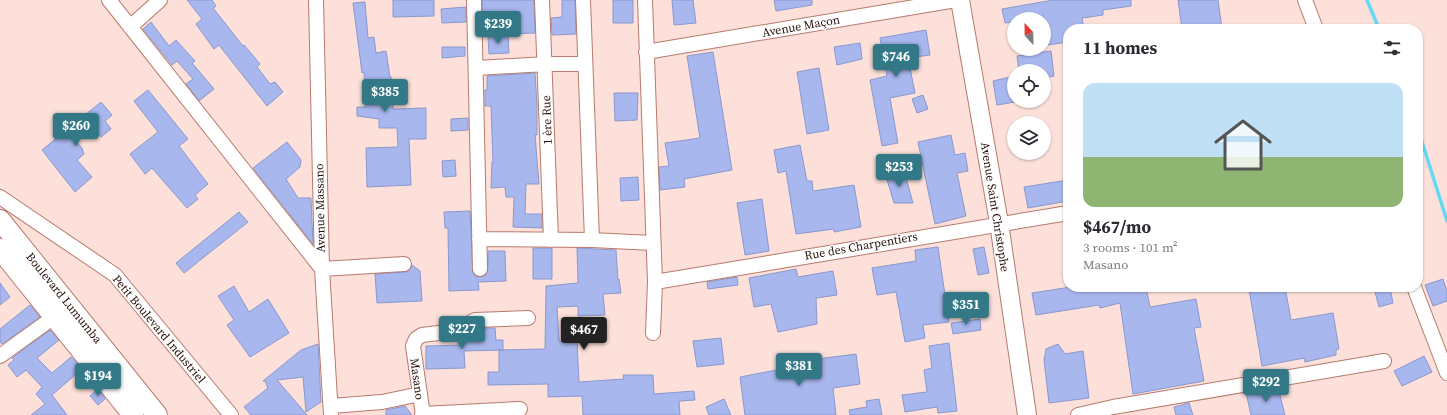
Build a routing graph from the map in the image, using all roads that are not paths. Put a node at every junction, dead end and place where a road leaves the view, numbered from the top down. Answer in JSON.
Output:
{"nodes":[{"id":1,"x":108,"y":0,"type":"edge"},
{"id":2,"x":160,"y":0,"type":"edge"},
{"id":3,"x":316,"y":0,"type":"edge"},
{"id":4,"x":474,"y":0,"type":"edge"},
{"id":5,"x":542,"y":0,"type":"edge"},
{"id":6,"x":583,"y":0,"type":"edge"},
{"id":7,"x":645,"y":0,"type":"edge"},
{"id":8,"x":956,"y":0,"type":"edge"},
{"id":9,"x":960,"y":0,"type":"edge"},
{"id":10,"x":1305,"y":0,"type":"edge"},
{"id":11,"x":1314,"y":24,"type":"edge"},
{"id":12,"x":130,"y":27,"type":"junction"},
{"id":13,"x":646,"y":52,"type":"junction"},
{"id":14,"x":546,"y":64,"type":"junction"},
{"id":15,"x":585,"y":64,"type":"junction"},
{"id":16,"x":477,"y":68,"type":"junction"},
{"id":17,"x":0,"y":197,"type":"edge"},
{"id":18,"x":1063,"y":213,"type":"edge"},
{"id":19,"x":0,"y":220,"type":"edge"},
{"id":20,"x":999,"y":223,"type":"junction"},
{"id":21,"x":479,"y":240,"type":"junction"},
{"id":22,"x":551,"y":240,"type":"junction"},
{"id":23,"x":592,"y":240,"type":"junction"},
{"id":24,"x":652,"y":242,"type":"junction"},
{"id":25,"x":0,"y":249,"type":"edge"},
{"id":26,"x":404,"y":264,"type":"dead end"},
{"id":27,"x":322,"y":269,"type":"junction"},
{"id":28,"x":480,"y":269,"type":"dead end"},
{"id":29,"x":655,"y":282,"type":"junction"},
{"id":30,"x":1416,"y":292,"type":"edge"},
{"id":31,"x":70,"y":306,"type":"junction"},
{"id":32,"x":54,"y":318,"type":"junction"},
{"id":33,"x":528,"y":318,"type":"dead end"},
{"id":34,"x":653,"y":333,"type":"dead end"},
{"id":35,"x":0,"y":356,"type":"edge"},
{"id":36,"x":1384,"y":362,"type":"dead end"},
{"id":37,"x":1447,"y":373,"type":"edge"},
{"id":38,"x":420,"y":394,"type":"junction"},
{"id":39,"x":520,"y":409,"type":"dead end"},
{"id":40,"x":331,"y":410,"type":"edge"},
{"id":41,"x":423,"y":414,"type":"edge"},
{"id":42,"x":133,"y":415,"type":"edge"},
{"id":43,"x":157,"y":415,"type":"edge"},
{"id":44,"x":231,"y":415,"type":"edge"},
{"id":45,"x":1027,"y":415,"type":"edge"},
{"id":46,"x":1078,"y":415,"type":"edge"}],
"edges":[{"from":1,"to":12,"type":"street"},
{"from":2,"to":12,"type":"street"},
{"from":3,"to":27,"type":"street","name":"Avenue Massano"},
{"from":4,"to":16,"type":"street"},
{"from":5,"to":14,"type":"street","name":"1 ère Rue"},
{"from":6,"to":15,"type":"street"},
{"from":7,"to":13,"type":"street"},
{"from":8,"to":13,"type":"street","name":"Avenue Maçon"},
{"from":9,"to":20,"type":"street","name":"Avenue Saint Christophe"},
{"from":10,"to":11,"type":"street"},
{"from":12,"to":27,"type":"street"},
{"from":13,"to":24,"type":"street"},
{"from":14,"to":15,"type":"street"},
{"from":14,"to":16,"type":"street"},
{"from":14,"to":22,"type":"street","name":"1 ère Rue"},
{"from":15,"to":23,"type":"street"},
{"from":16,"to":21,"type":"street"},
{"from":17,"to":44,"type":"street","name":"Petit Boulevard Industriel"},
{"from":18,"to":20,"type":"street","name":"Rue des Charpentiers"},
{"from":19,"to":31,"type":"main road","name":"Boulevard Lumumba"},
{"from":20,"to":29,"type":"street","name":"Rue des Charpentiers"},
{"from":20,"to":45,"type":"street","name":"Avenue Saint Christophe"},
{"from":21,"to":22,"type":"street"},
{"from":21,"to":28,"type":"street"},
{"from":22,"to":23,"type":"street"},
{"from":23,"to":24,"type":"street"},
{"from":24,"to":29,"type":"street"},
{"from":25,"to":32,"type":"main road","name":"Boulevard Lumumba"},
{"from":26,"to":27,"type":"street"},
{"from":27,"to":40,"type":"street","name":"Avenue Massano"},
{"from":29,"to":34,"type":"street"},
{"from":30,"to":37,"type":"street"},
{"from":31,"to":32,"type":"street"},
{"from":31,"to":43,"type":"main road","name":"Boulevard Lumumba"},
{"from":32,"to":35,"type":"street"},
{"from":32,"to":42,"type":"main road","name":"Boulevard Lumumba"},
{"from":33,"to":38,"type":"street","name":"Masano"},
{"from":36,"to":46,"type":"street"},
{"from":38,"to":40,"type":"street"},
{"from":38,"to":41,"type":"street","name":"Masano"},
{"from":39,"to":41,"type":"street"}]}
